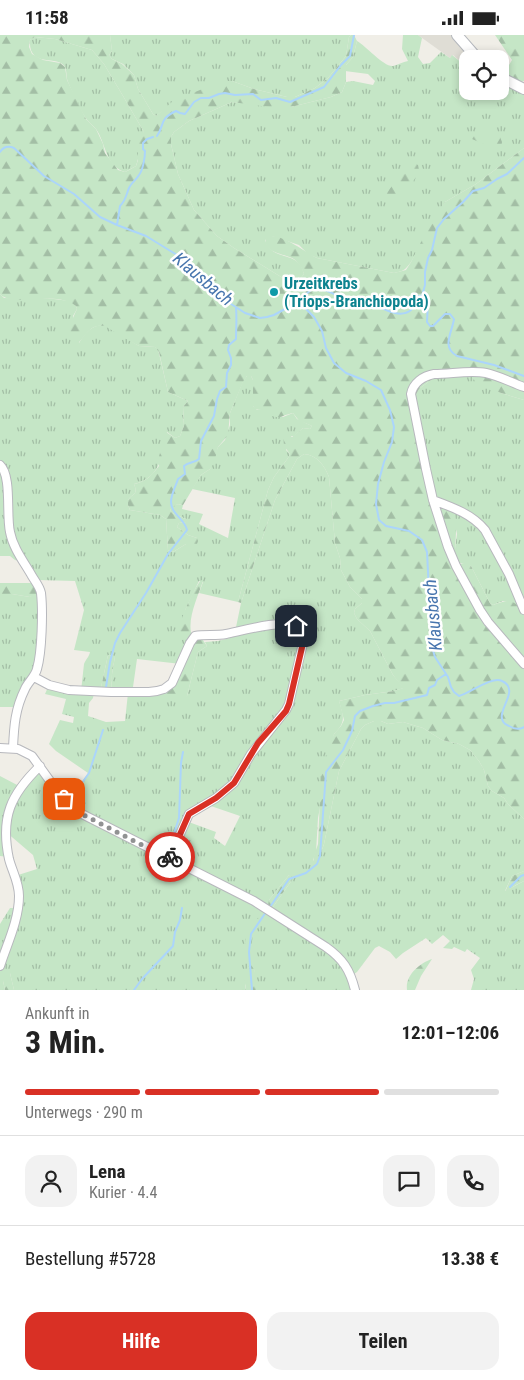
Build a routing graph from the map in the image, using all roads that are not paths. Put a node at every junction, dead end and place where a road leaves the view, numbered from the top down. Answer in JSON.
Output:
{"nodes":[{"id":1,"x":457,"y":35,"type":"edge"},
{"id":2,"x":470,"y":50,"type":"edge"},
{"id":3,"x":509,"y":82,"type":"edge"},
{"id":4,"x":524,"y":89,"type":"edge"},
{"id":5,"x":524,"y":387,"type":"edge"},
{"id":6,"x":0,"y":465,"type":"edge"},
{"id":7,"x":433,"y":500,"type":"junction"},
{"id":8,"x":524,"y":610,"type":"edge"},
{"id":9,"x":524,"y":664,"type":"edge"},
{"id":10,"x":34,"y":677,"type":"junction"},
{"id":11,"x":0,"y":748,"type":"edge"},
{"id":12,"x":13,"y":748,"type":"junction"},
{"id":13,"x":40,"y":765,"type":"junction"},
{"id":14,"x":169,"y":859,"type":"junction"},
{"id":15,"x":0,"y":966,"type":"edge"},
{"id":16,"x":355,"y":990,"type":"edge"}],
"edges":[{"from":1,"to":2,"type":"street"},
{"from":3,"to":4,"type":"street"},
{"from":5,"to":7,"type":"street"},
{"from":6,"to":10,"type":"street"},
{"from":7,"to":8,"type":"street"},
{"from":7,"to":9,"type":"street"},
{"from":10,"to":12,"type":"street"},
{"from":10,"to":14,"type":"street"},
{"from":11,"to":12,"type":"street"},
{"from":12,"to":13,"type":"street"},
{"from":13,"to":14,"type":"street"},
{"from":13,"to":15,"type":"street"},
{"from":14,"to":16,"type":"street"}]}
